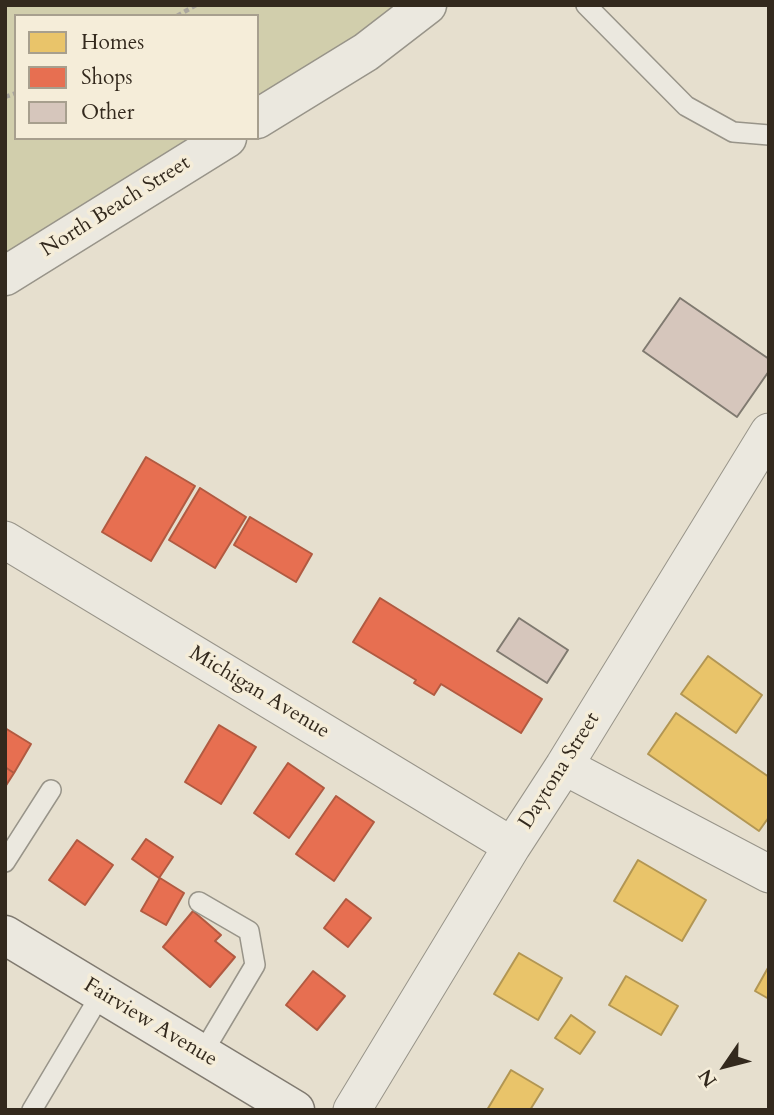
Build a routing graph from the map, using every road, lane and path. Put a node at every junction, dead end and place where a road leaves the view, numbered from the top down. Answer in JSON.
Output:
{"nodes":[{"id":1,"x":196,"y":5,"type":"edge"},
{"id":2,"x":427,"y":5,"type":"edge"},
{"id":3,"x":586,"y":5,"type":"edge"},
{"id":4,"x":180,"y":14,"type":"edge"},
{"id":5,"x":259,"y":118,"type":"edge"},
{"id":6,"x":769,"y":135,"type":"edge"},
{"id":7,"x":224,"y":140,"type":"edge"},
{"id":8,"x":5,"y":276,"type":"edge"},
{"id":9,"x":769,"y":432,"type":"edge"},
{"id":10,"x":10,"y":554,"type":"edge"},
{"id":11,"x":564,"y":766,"type":"junction"},
{"id":12,"x":51,"y":790,"type":"dead end"},
{"id":13,"x":512,"y":846,"type":"junction"},
{"id":14,"x":5,"y":862,"type":"edge"},
{"id":15,"x":769,"y":874,"type":"edge"},
{"id":16,"x":199,"y":902,"type":"dead end"},
{"id":17,"x":5,"y":935,"type":"edge"},
{"id":18,"x":101,"y":994,"type":"junction"},
{"id":19,"x":202,"y":1054,"type":"junction"},
{"id":20,"x":32,"y":1110,"type":"edge"},
{"id":21,"x":296,"y":1110,"type":"edge"},
{"id":22,"x":352,"y":1110,"type":"edge"}],
"edges":[{"from":1,"to":4,"type":"path"},
{"from":2,"to":5,"type":"street"},
{"from":3,"to":6,"type":"lane"},
{"from":7,"to":8,"type":"street","name":"North Beach Street"},
{"from":9,"to":11,"type":"street","name":"Daytona Street"},
{"from":10,"to":13,"type":"street","name":"Michigan Avenue"},
{"from":11,"to":13,"type":"street","name":"Daytona Street"},
{"from":11,"to":15,"type":"street"},
{"from":12,"to":14,"type":"lane"},
{"from":13,"to":22,"type":"street","name":"Daytona Street"},
{"from":16,"to":19,"type":"lane"},
{"from":17,"to":18,"type":"street","name":"Fairview Avenue"},
{"from":18,"to":19,"type":"street","name":"Fairview Avenue"},
{"from":18,"to":20,"type":"lane"},
{"from":19,"to":21,"type":"street","name":"Fairview Avenue"}]}
